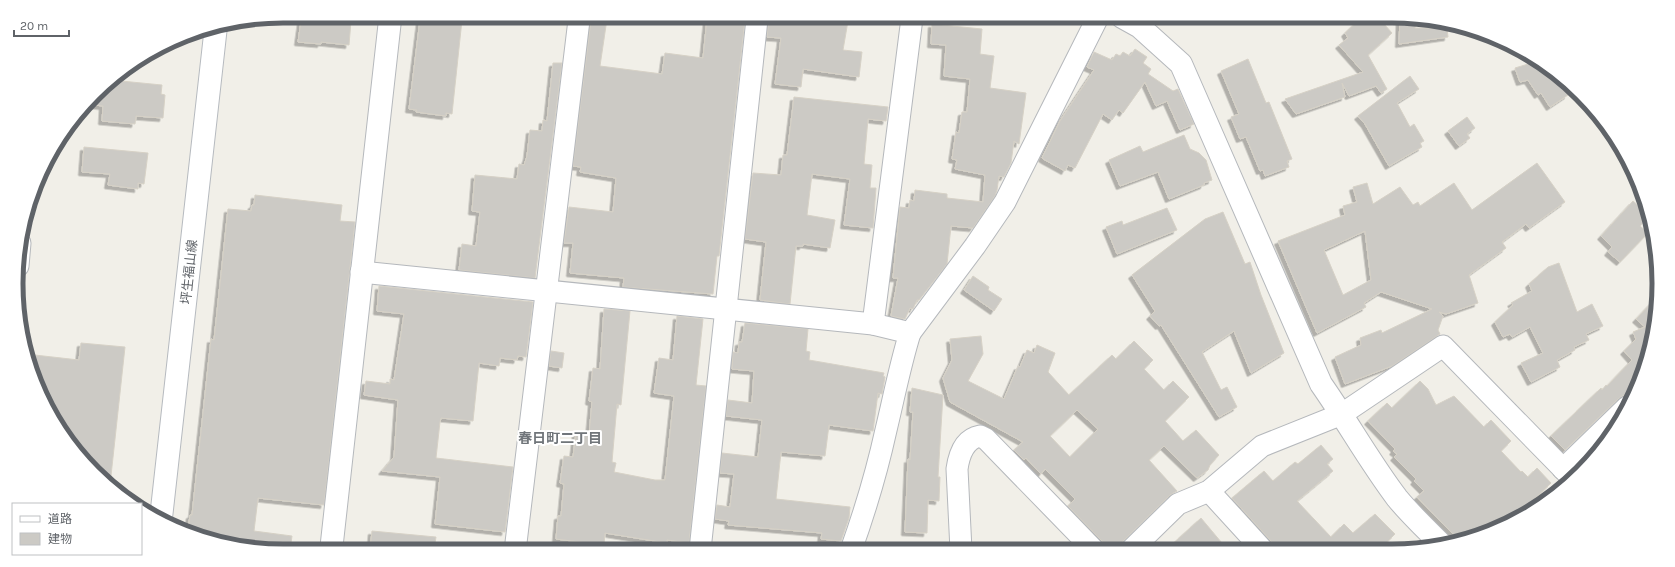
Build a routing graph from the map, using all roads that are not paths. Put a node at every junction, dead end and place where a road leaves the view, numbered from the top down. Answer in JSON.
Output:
{"nodes":[{"id":1,"x":390,"y":23,"type":"edge"},
{"id":2,"x":579,"y":23,"type":"edge"},
{"id":3,"x":757,"y":23,"type":"edge"},
{"id":4,"x":911,"y":23,"type":"edge"},
{"id":5,"x":1095,"y":23,"type":"edge"},
{"id":6,"x":1133,"y":23,"type":"edge"},
{"id":7,"x":215,"y":32,"type":"edge"},
{"id":8,"x":361,"y":272,"type":"junction"},
{"id":9,"x":547,"y":290,"type":"junction"},
{"id":10,"x":726,"y":310,"type":"junction"},
{"id":11,"x":874,"y":324,"type":"junction"},
{"id":12,"x":910,"y":333,"type":"junction"},
{"id":13,"x":1342,"y":414,"type":"junction"},
{"id":14,"x":1606,"y":431,"type":"edge"},
{"id":15,"x":1568,"y":474,"type":"edge"},
{"id":16,"x":1209,"y":492,"type":"junction"},
{"id":17,"x":162,"y":514,"type":"edge"},
{"id":18,"x":1437,"y":540,"type":"edge"},
{"id":19,"x":332,"y":544,"type":"edge"},
{"id":20,"x":516,"y":544,"type":"edge"},
{"id":21,"x":701,"y":544,"type":"edge"},
{"id":22,"x":853,"y":544,"type":"edge"},
{"id":23,"x":961,"y":544,"type":"edge"},
{"id":24,"x":1088,"y":544,"type":"edge"},
{"id":25,"x":1137,"y":544,"type":"edge"},
{"id":26,"x":1257,"y":544,"type":"edge"}],
"edges":[{"from":1,"to":8,"type":"street"},
{"from":2,"to":9,"type":"street"},
{"from":3,"to":10,"type":"street"},
{"from":4,"to":11,"type":"street"},
{"from":5,"to":12,"type":"street"},
{"from":6,"to":13,"type":"street"},
{"from":7,"to":17,"type":"street","name":"坪生福山線"},
{"from":8,"to":9,"type":"street"},
{"from":8,"to":19,"type":"street"},
{"from":9,"to":10,"type":"street"},
{"from":9,"to":20,"type":"street"},
{"from":10,"to":11,"type":"street"},
{"from":10,"to":21,"type":"street"},
{"from":11,"to":12,"type":"street"},
{"from":12,"to":22,"type":"street"},
{"from":13,"to":15,"type":"street"},
{"from":13,"to":16,"type":"street"},
{"from":13,"to":18,"type":"street"},
{"from":14,"to":15,"type":"street"},
{"from":16,"to":25,"type":"street"},
{"from":16,"to":26,"type":"street"},
{"from":23,"to":24,"type":"street"}]}
